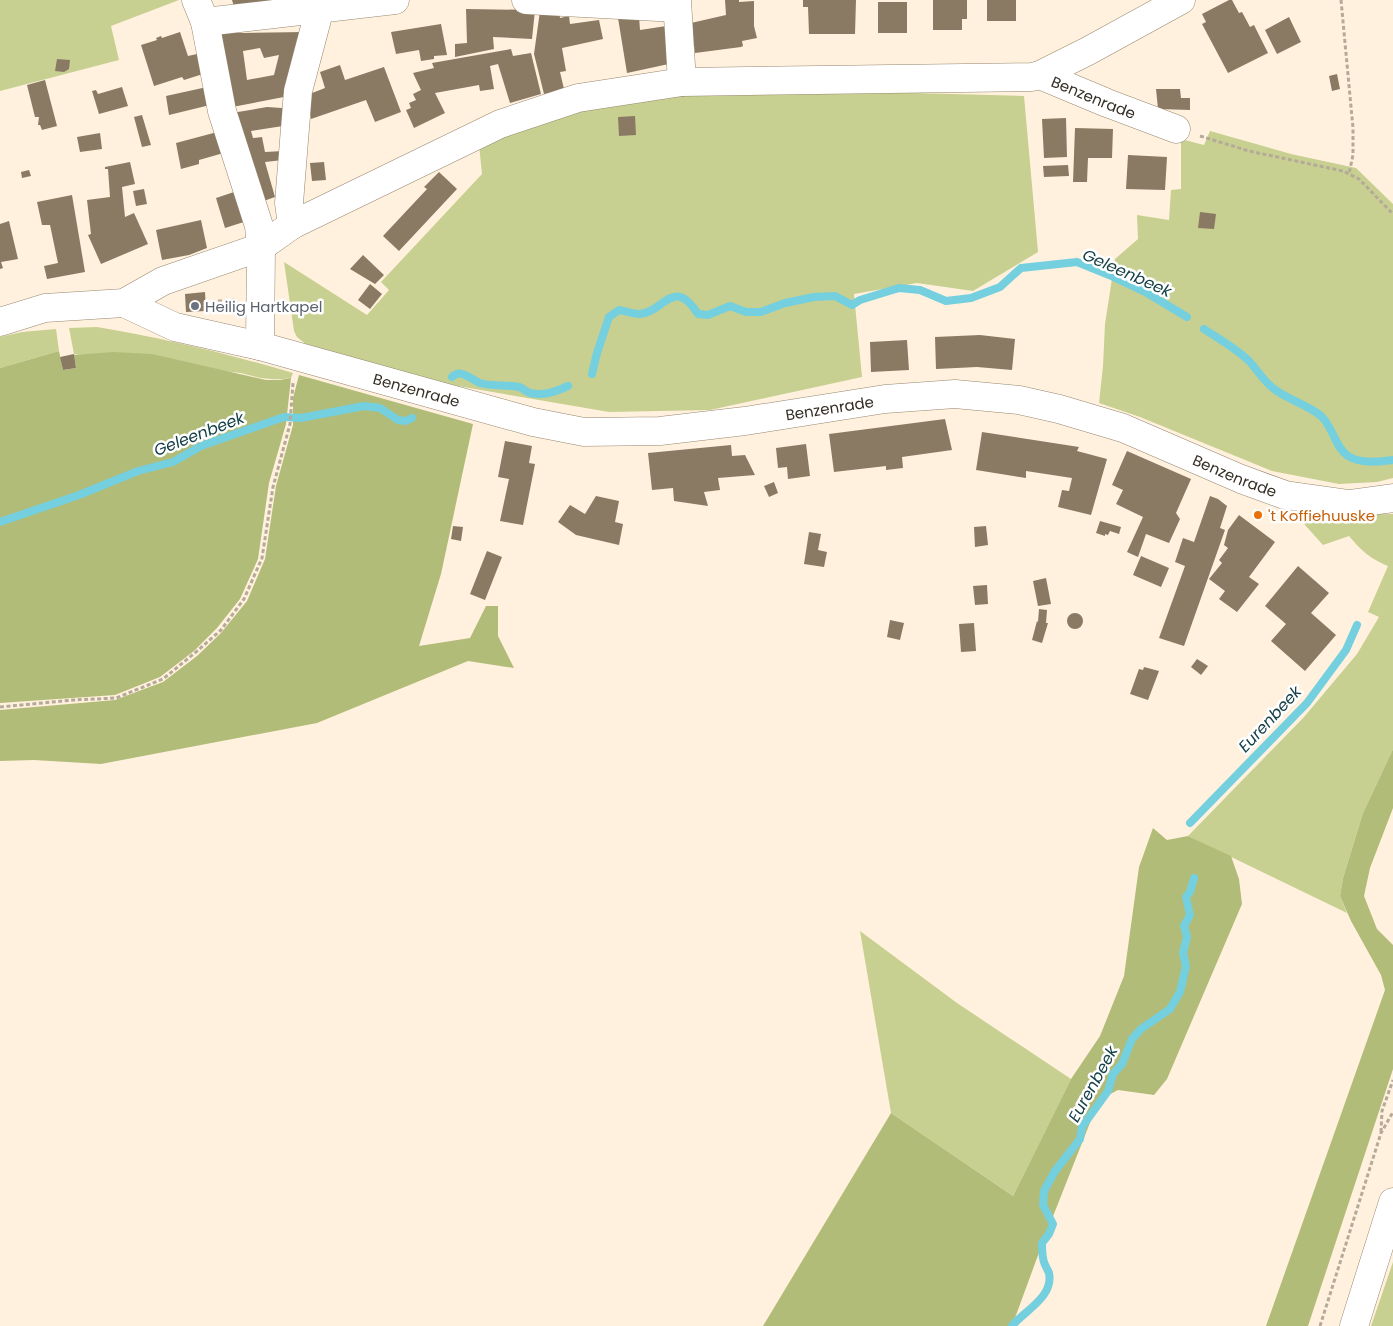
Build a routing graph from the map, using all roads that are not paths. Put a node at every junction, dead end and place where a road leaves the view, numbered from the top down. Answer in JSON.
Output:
{"nodes":[{"id":1,"x":394,"y":0,"type":"edge"},
{"id":2,"x":526,"y":0,"type":"edge"},
{"id":3,"x":1181,"y":0,"type":"edge"},
{"id":4,"x":677,"y":4,"type":"edge"},
{"id":5,"x":320,"y":8,"type":"junction"},
{"id":6,"x":200,"y":11,"type":"edge"},
{"id":7,"x":1040,"y":75,"type":"junction"},
{"id":8,"x":682,"y":82,"type":"junction"},
{"id":9,"x":1176,"y":129,"type":"road end"},
{"id":10,"x":292,"y":225,"type":"junction"},
{"id":11,"x":261,"y":247,"type":"junction"},
{"id":12,"x":124,"y":303,"type":"junction"},
{"id":13,"x":0,"y":322,"type":"edge"},
{"id":14,"x":260,"y":346,"type":"junction"},
{"id":15,"x":1393,"y":498,"type":"edge"},
{"id":16,"x":1393,"y":1202,"type":"edge"},
{"id":17,"x":1354,"y":1326,"type":"edge"}],
"edges":[{"from":1,"to":5,"type":"street"},
{"from":2,"to":4,"type":"street"},
{"from":3,"to":7,"type":"street","name":"Benzenrade"},
{"from":4,"to":8,"type":"street"},
{"from":5,"to":6,"type":"street"},
{"from":5,"to":10,"type":"street"},
{"from":6,"to":11,"type":"street"},
{"from":7,"to":8,"type":"street","name":"Benzenrade"},
{"from":7,"to":9,"type":"street","name":"Benzenrade"},
{"from":8,"to":10,"type":"street","name":"Benzenrade"},
{"from":10,"to":11,"type":"street","name":"Benzenrade"},
{"from":11,"to":12,"type":"street","name":"Benzenrade"},
{"from":11,"to":14,"type":"street"},
{"from":12,"to":13,"type":"street","name":"Benzenrade"},
{"from":12,"to":14,"type":"street","name":"Benzenrade"},
{"from":14,"to":15,"type":"street","name":"Benzenrade"},
{"from":16,"to":17,"type":"street"}]}
